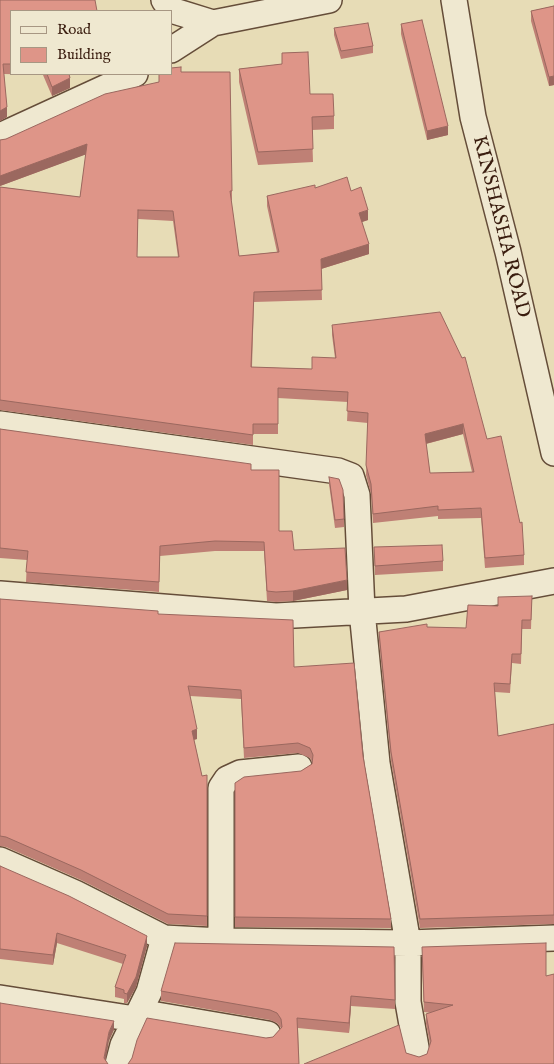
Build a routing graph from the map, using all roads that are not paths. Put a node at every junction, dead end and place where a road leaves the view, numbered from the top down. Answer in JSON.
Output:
{"nodes":[{"id":1,"x":329,"y":0,"type":"edge"},
{"id":2,"x":454,"y":0,"type":"edge"},
{"id":3,"x":172,"y":10,"type":"edge"},
{"id":4,"x":213,"y":23,"type":"junction"},
{"id":5,"x":172,"y":49,"type":"edge"},
{"id":6,"x":133,"y":75,"type":"edge"},
{"id":7,"x":0,"y":136,"type":"edge"},
{"id":8,"x":0,"y":424,"type":"edge"},
{"id":9,"x":554,"y":453,"type":"edge"},
{"id":10,"x":554,"y":581,"type":"edge"},
{"id":11,"x":0,"y":594,"type":"edge"},
{"id":12,"x":362,"y":611,"type":"junction"},
{"id":13,"x":299,"y":767,"type":"dead end"},
{"id":14,"x":0,"y":860,"type":"edge"},
{"id":15,"x":164,"y":938,"type":"junction"},
{"id":16,"x":554,"y":938,"type":"edge"},
{"id":17,"x":221,"y":941,"type":"junction"},
{"id":18,"x":408,"y":943,"type":"junction"},
{"id":19,"x":0,"y":998,"type":"edge"},
{"id":20,"x":137,"y":1016,"type":"junction"},
{"id":21,"x":268,"y":1034,"type":"dead end"},
{"id":22,"x":417,"y":1052,"type":"dead end"},
{"id":23,"x":118,"y":1064,"type":"edge"}],
"edges":[{"from":1,"to":4,"type":"street"},
{"from":2,"to":9,"type":"street","name":"KINSHASHA ROAD"},
{"from":3,"to":4,"type":"street"},
{"from":4,"to":5,"type":"street"},
{"from":6,"to":7,"type":"street"},
{"from":8,"to":12,"type":"street"},
{"from":10,"to":12,"type":"street"},
{"from":11,"to":12,"type":"street"},
{"from":12,"to":18,"type":"street"},
{"from":13,"to":17,"type":"street"},
{"from":14,"to":15,"type":"street"},
{"from":15,"to":17,"type":"street"},
{"from":15,"to":20,"type":"street"},
{"from":16,"to":18,"type":"street"},
{"from":17,"to":18,"type":"street"},
{"from":18,"to":22,"type":"street"},
{"from":19,"to":20,"type":"street"},
{"from":20,"to":21,"type":"street"},
{"from":20,"to":23,"type":"street"}]}
